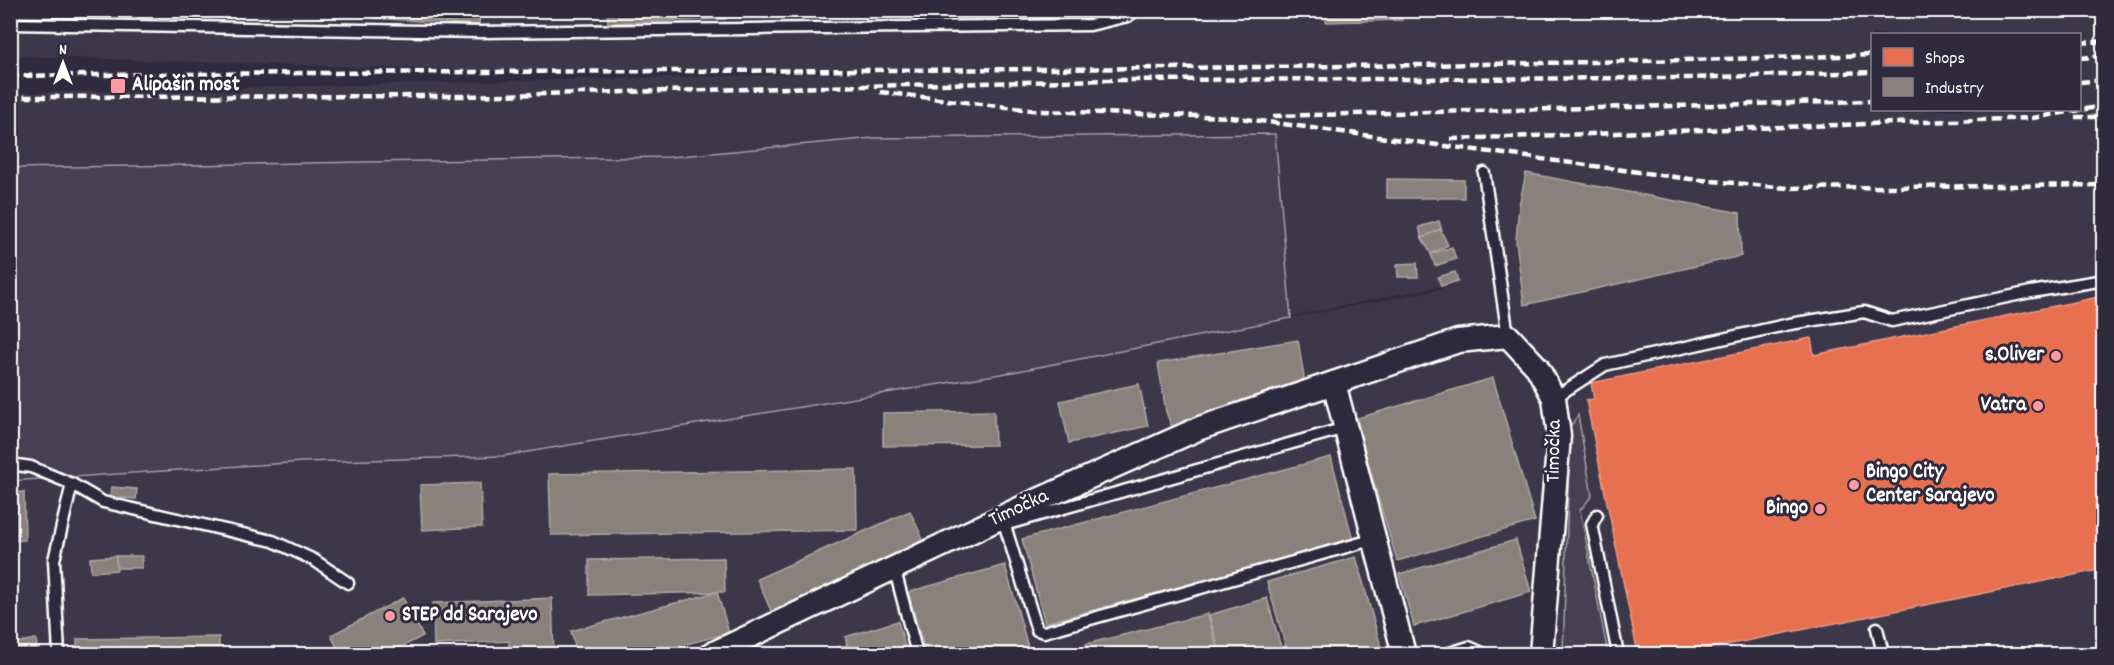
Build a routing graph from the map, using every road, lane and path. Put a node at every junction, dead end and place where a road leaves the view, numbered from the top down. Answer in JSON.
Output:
{"nodes":[{"id":1,"x":1136,"y":10,"type":"edge"},
{"id":2,"x":10,"y":24,"type":"edge"},
{"id":3,"x":1484,"y":173,"type":"dead end"},
{"id":4,"x":2103,"y":280,"type":"edge"},
{"id":5,"x":1508,"y":336,"type":"junction"},
{"id":6,"x":1334,"y":383,"type":"junction"},
{"id":7,"x":1554,"y":398,"type":"junction"},
{"id":8,"x":1345,"y":428,"type":"junction"},
{"id":9,"x":10,"y":465,"type":"edge"},
{"id":10,"x":72,"y":484,"type":"junction"},
{"id":11,"x":1597,"y":515,"type":"dead end"},
{"id":12,"x":1004,"y":521,"type":"junction"},
{"id":13,"x":1375,"y":539,"type":"junction"},
{"id":14,"x":894,"y":567,"type":"junction"},
{"id":15,"x":348,"y":583,"type":"dead end"},
{"id":16,"x":1877,"y":628,"type":"dead end"},
{"id":17,"x":721,"y":652,"type":"edge"},
{"id":18,"x":59,"y":654,"type":"edge"},
{"id":19,"x":917,"y":654,"type":"edge"},
{"id":20,"x":1404,"y":654,"type":"edge"},
{"id":21,"x":1447,"y":654,"type":"edge"},
{"id":22,"x":1485,"y":654,"type":"edge"},
{"id":23,"x":1541,"y":654,"type":"edge"},
{"id":24,"x":1618,"y":654,"type":"edge"},
{"id":25,"x":1883,"y":654,"type":"edge"}],
"edges":[{"from":1,"to":2,"type":"lane"},
{"from":3,"to":5,"type":"lane"},
{"from":4,"to":7,"type":"lane"},
{"from":5,"to":6,"type":"street","name":"Timočka"},
{"from":5,"to":7,"type":"street","name":"Timočka"},
{"from":6,"to":8,"type":"street"},
{"from":6,"to":12,"type":"street","name":"Timočka"},
{"from":7,"to":23,"type":"street","name":"Timočka"},
{"from":8,"to":12,"type":"lane"},
{"from":8,"to":13,"type":"street"},
{"from":9,"to":10,"type":"lane"},
{"from":10,"to":15,"type":"lane"},
{"from":10,"to":18,"type":"lane"},
{"from":11,"to":24,"type":"lane"},
{"from":12,"to":13,"type":"lane"},
{"from":12,"to":14,"type":"street","name":"Timočka"},
{"from":13,"to":20,"type":"street"},
{"from":14,"to":17,"type":"street","name":"Timočka"},
{"from":14,"to":19,"type":"lane"},
{"from":16,"to":25,"type":"lane"},
{"from":21,"to":22,"type":"lane"}]}
